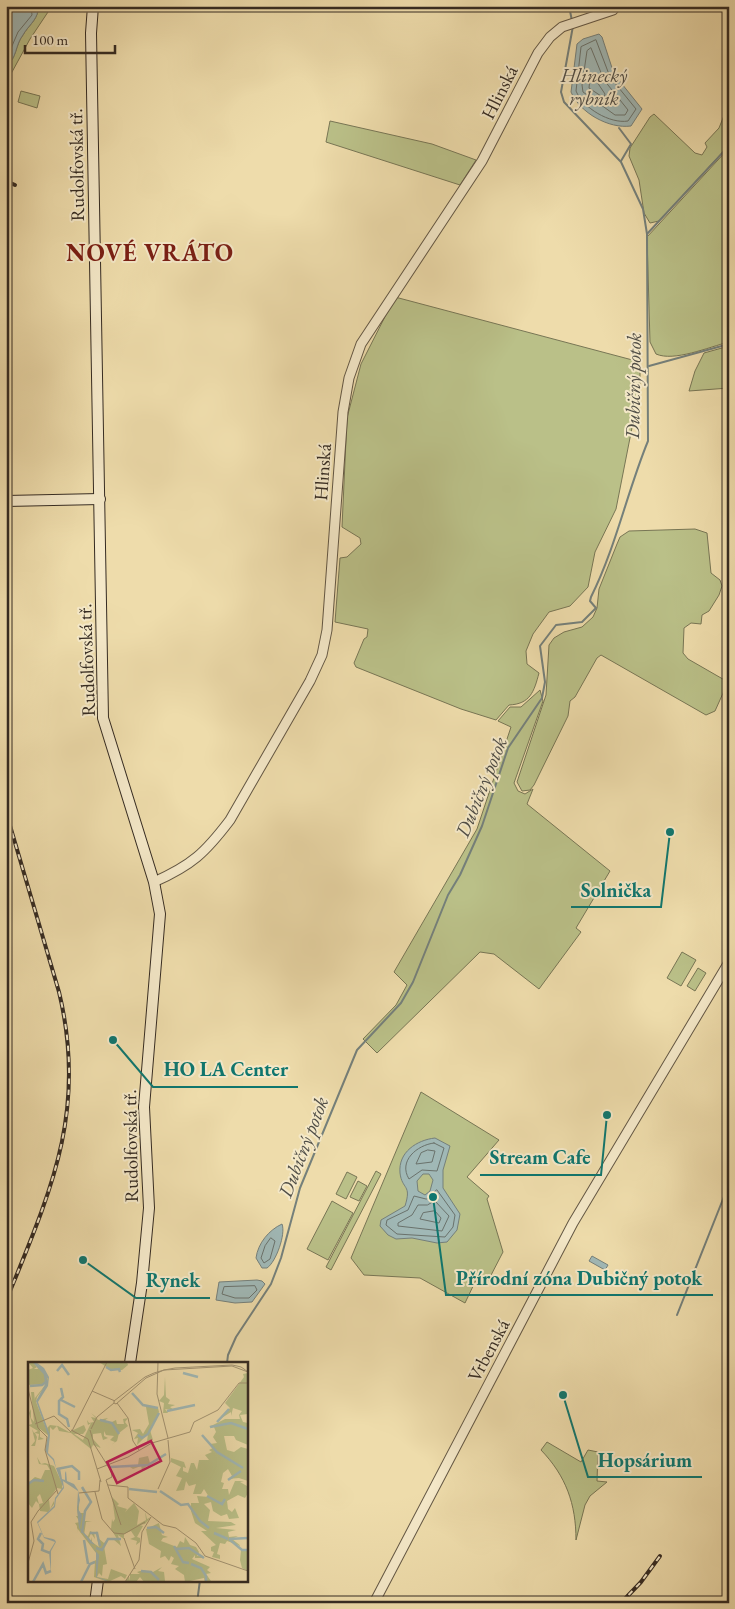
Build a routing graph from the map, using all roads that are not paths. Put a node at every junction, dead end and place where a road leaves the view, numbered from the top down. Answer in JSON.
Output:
{"nodes":[{"id":1,"x":93,"y":6,"type":"edge"},
{"id":2,"x":616,"y":6,"type":"edge"},
{"id":3,"x":100,"y":499,"type":"junction"},
{"id":4,"x":6,"y":501,"type":"edge"},
{"id":5,"x":154,"y":882,"type":"junction"},
{"id":6,"x":729,"y":962,"type":"edge"},
{"id":7,"x":130,"y":1362,"type":"edge"},
{"id":8,"x":98,"y":1582,"type":"edge"},
{"id":9,"x":95,"y":1603,"type":"edge"},
{"id":10,"x":374,"y":1603,"type":"edge"}],
"edges":[{"from":1,"to":3,"type":"main road","name":"Rudolfovská tř."},
{"from":2,"to":5,"type":"street","name":"Hlinská"},
{"from":3,"to":4,"type":"main road"},
{"from":3,"to":5,"type":"main road","name":"Rudolfovská tř."},
{"from":5,"to":7,"type":"main road","name":"Rudolfovská tř."},
{"from":6,"to":10,"type":"street","name":"Vrbenská"},
{"from":8,"to":9,"type":"main road"}]}
